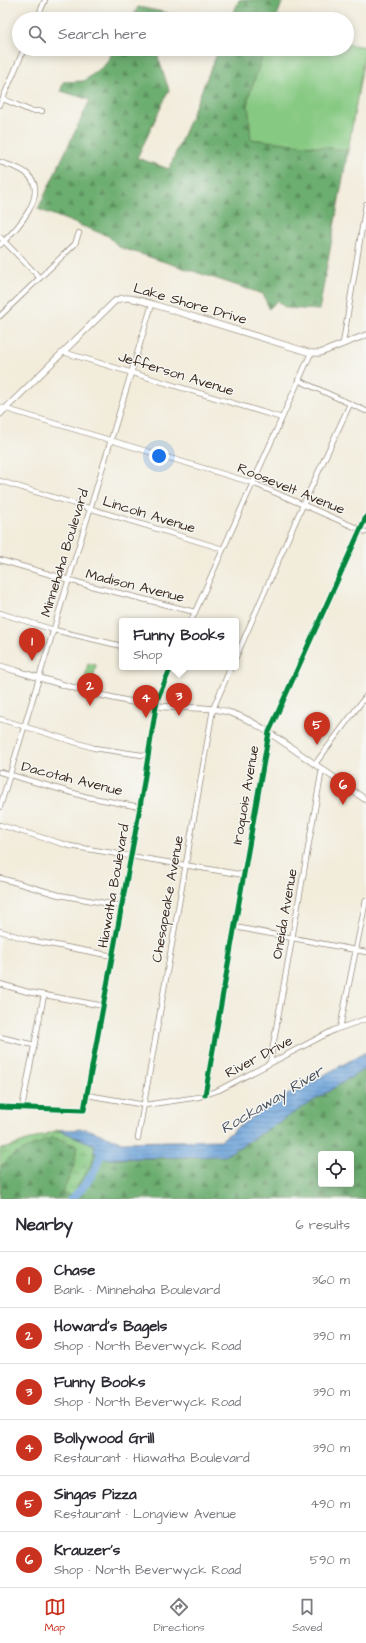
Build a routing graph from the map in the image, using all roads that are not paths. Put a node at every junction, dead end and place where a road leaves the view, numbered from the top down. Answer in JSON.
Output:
{"nodes":[{"id":1,"x":45,"y":0,"type":"edge"},
{"id":2,"x":40,"y":12,"type":"edge"},
{"id":3,"x":21,"y":56,"type":"edge"},
{"id":4,"x":3,"y":99,"type":"junction"},
{"id":5,"x":0,"y":105,"type":"edge"},
{"id":6,"x":42,"y":111,"type":"dead end"},
{"id":7,"x":0,"y":162,"type":"edge"},
{"id":8,"x":366,"y":204,"type":"edge"},
{"id":9,"x":79,"y":233,"type":"dead end"},
{"id":10,"x":0,"y":237,"type":"edge"},
{"id":11,"x":2,"y":243,"type":"edge"},
{"id":12,"x":40,"y":278,"type":"junction"},
{"id":13,"x":152,"y":304,"type":"junction"},
{"id":14,"x":0,"y":316,"type":"edge"},
{"id":15,"x":366,"y":335,"type":"edge"},
{"id":16,"x":343,"y":344,"type":"junction"},
{"id":17,"x":63,"y":352,"type":"junction"},
{"id":18,"x":311,"y":353,"type":"junction"},
{"id":19,"x":131,"y":372,"type":"junction"},
{"id":20,"x":298,"y":380,"type":"junction"},
{"id":21,"x":350,"y":404,"type":"junction"},
{"id":22,"x":2,"y":408,"type":"edge"},
{"id":23,"x":366,"y":411,"type":"edge"},
{"id":24,"x":0,"y":414,"type":"edge"},
{"id":25,"x":282,"y":418,"type":"junction"},
{"id":26,"x":111,"y":440,"type":"junction"},
{"id":27,"x":0,"y":481,"type":"edge"},
{"id":28,"x":253,"y":483,"type":"junction"},
{"id":29,"x":303,"y":505,"type":"junction"},
{"id":30,"x":90,"y":508,"type":"junction"},
{"id":31,"x":366,"y":517,"type":"edge"},
{"id":32,"x":361,"y":530,"type":"junction"},
{"id":33,"x":366,"y":532,"type":"edge"},
{"id":34,"x":223,"y":549,"type":"junction"},
{"id":35,"x":0,"y":560,"type":"edge"},
{"id":36,"x":69,"y":580,"type":"junction"},
{"id":37,"x":195,"y":612,"type":"junction"},
{"id":38,"x":0,"y":613,"type":"edge"},
{"id":39,"x":192,"y":618,"type":"edge"},
{"id":40,"x":54,"y":630,"type":"junction"},
{"id":41,"x":119,"y":645,"type":"edge"},
{"id":42,"x":239,"y":649,"type":"edge"},
{"id":43,"x":0,"y":666,"type":"edge"},
{"id":44,"x":170,"y":670,"type":"edge"},
{"id":45,"x":230,"y":670,"type":"edge"},
{"id":46,"x":39,"y":678,"type":"junction"},
{"id":47,"x":366,"y":696,"type":"edge"},
{"id":48,"x":157,"y":706,"type":"junction"},
{"id":49,"x":213,"y":709,"type":"junction"},
{"id":50,"x":0,"y":719,"type":"edge"},
{"id":51,"x":24,"y":726,"type":"junction"},
{"id":52,"x":269,"y":732,"type":"junction"},
{"id":53,"x":149,"y":756,"type":"junction"},
{"id":54,"x":315,"y":764,"type":"junction"},
{"id":55,"x":322,"y":768,"type":"junction"},
{"id":56,"x":0,"y":772,"type":"edge"},
{"id":57,"x":10,"y":775,"type":"junction"},
{"id":58,"x":366,"y":800,"type":"edge"},
{"id":59,"x":0,"y":807,"type":"edge"},
{"id":60,"x":140,"y":807,"type":"junction"},
{"id":61,"x":0,"y":825,"type":"edge"},
{"id":62,"x":131,"y":856,"type":"junction"},
{"id":63,"x":186,"y":865,"type":"junction"},
{"id":64,"x":244,"y":875,"type":"junction"},
{"id":65,"x":0,"y":878,"type":"edge"},
{"id":66,"x":366,"y":900,"type":"edge"},
{"id":67,"x":122,"y":906,"type":"junction"},
{"id":68,"x":235,"y":927,"type":"junction"},
{"id":69,"x":0,"y":931,"type":"edge"},
{"id":70,"x":292,"y":939,"type":"junction"},
{"id":71,"x":356,"y":950,"type":"junction"},
{"id":72,"x":366,"y":952,"type":"edge"},
{"id":73,"x":113,"y":956,"type":"junction"},
{"id":74,"x":0,"y":984,"type":"edge"},
{"id":75,"x":44,"y":995,"type":"junction"},
{"id":76,"x":104,"y":1006,"type":"junction"},
{"id":77,"x":366,"y":1019,"type":"edge"},
{"id":78,"x":340,"y":1028,"type":"junction"},
{"id":79,"x":0,"y":1037,"type":"edge"},
{"id":80,"x":34,"y":1045,"type":"junction"},
{"id":81,"x":270,"y":1063,"type":"junction"},
{"id":82,"x":87,"y":1095,"type":"junction"},
{"id":83,"x":205,"y":1095,"type":"junction"},
{"id":84,"x":144,"y":1104,"type":"junction"},
{"id":85,"x":0,"y":1107,"type":"edge"},
{"id":86,"x":22,"y":1108,"type":"junction"},
{"id":87,"x":138,"y":1138,"type":"dead end"}],
"edges":[{"from":1,"to":2,"type":"street"},
{"from":3,"to":4,"type":"street"},
{"from":4,"to":5,"type":"street"},
{"from":4,"to":6,"type":"street"},
{"from":7,"to":11,"type":"street"},
{"from":8,"to":16,"type":"street"},
{"from":9,"to":12,"type":"street"},
{"from":10,"to":11,"type":"street"},
{"from":11,"to":12,"type":"street"},
{"from":12,"to":14,"type":"street"},
{"from":13,"to":17,"type":"street","name":"Lake Shore Drive"},
{"from":13,"to":18,"type":"street","name":"Lake Shore Drive"},
{"from":13,"to":19,"type":"street","name":"Minnehaha Boulevard"},
{"from":15,"to":16,"type":"street","name":"Lake Shore Drive"},
{"from":16,"to":18,"type":"street","name":"Lake Shore Drive"},
{"from":17,"to":19,"type":"street","name":"Jefferson Avenue"},
{"from":17,"to":22,"type":"street","name":"Lake Shore Drive"},
{"from":18,"to":20,"type":"street"},
{"from":19,"to":25,"type":"street","name":"Jefferson Avenue"},
{"from":19,"to":26,"type":"street","name":"Minnehaha Boulevard"},
{"from":20,"to":21,"type":"street"},
{"from":20,"to":25,"type":"street"},
{"from":21,"to":23,"type":"street"},
{"from":21,"to":29,"type":"street"},
{"from":22,"to":24,"type":"street","name":"Lake Shore Drive"},
{"from":22,"to":26,"type":"street","name":"Roosevelt Avenue"},
{"from":25,"to":28,"type":"street"},
{"from":26,"to":28,"type":"street","name":"Roosevelt Avenue"},
{"from":26,"to":30,"type":"street","name":"Minnehaha Boulevard"},
{"from":27,"to":30,"type":"street","name":"Lincoln Avenue"},
{"from":28,"to":29,"type":"street","name":"Roosevelt Avenue"},
{"from":28,"to":34,"type":"street"},
{"from":29,"to":32,"type":"street","name":"Roosevelt Avenue"},
{"from":29,"to":42,"type":"street"},
{"from":30,"to":34,"type":"street","name":"Lincoln Avenue"},
{"from":30,"to":36,"type":"street","name":"Minnehaha Boulevard"},
{"from":31,"to":32,"type":"street","name":"Iroquois Avenue"},
{"from":32,"to":33,"type":"street","name":"Roosevelt Avenue"},
{"from":32,"to":52,"type":"street","name":"Iroquois Avenue"},
{"from":34,"to":37,"type":"street"},
{"from":35,"to":36,"type":"street","name":"Madison Avenue"},
{"from":36,"to":37,"type":"street","name":"Madison Avenue"},
{"from":36,"to":40,"type":"street","name":"Minnehaha Boulevard"},
{"from":37,"to":39,"type":"street"},
{"from":38,"to":40,"type":"street"},
{"from":40,"to":41,"type":"street"},
{"from":40,"to":46,"type":"street","name":"Minnehaha Boulevard"},
{"from":43,"to":46,"type":"street"},
{"from":44,"to":48,"type":"street","name":"Hiawatha Boulevard"},
{"from":45,"to":49,"type":"street","name":"Chesapeake Avenue"},
{"from":46,"to":48,"type":"street"},
{"from":46,"to":51,"type":"street","name":"Minnehaha Boulevard"},
{"from":47,"to":54,"type":"street"},
{"from":48,"to":49,"type":"street"},
{"from":48,"to":53,"type":"street","name":"Hiawatha Boulevard"},
{"from":49,"to":52,"type":"street"},
{"from":49,"to":63,"type":"street","name":"Chesapeake Avenue"},
{"from":50,"to":51,"type":"street"},
{"from":51,"to":53,"type":"street"},
{"from":51,"to":57,"type":"street","name":"Minnehaha Boulevard"},
{"from":52,"to":54,"type":"street"},
{"from":52,"to":64,"type":"street","name":"Iroquois Avenue"},
{"from":53,"to":60,"type":"street","name":"Hiawatha Boulevard"},
{"from":54,"to":55,"type":"street"},
{"from":55,"to":58,"type":"street"},
{"from":55,"to":70,"type":"street","name":"Oneida Avenue"},
{"from":56,"to":57,"type":"street","name":"Dacotah Avenue"},
{"from":57,"to":59,"type":"street","name":"Minnehaha Boulevard"},
{"from":57,"to":60,"type":"street","name":"Dacotah Avenue"},
{"from":60,"to":62,"type":"street","name":"Hiawatha Boulevard"},
{"from":61,"to":62,"type":"street"},
{"from":62,"to":63,"type":"street"},
{"from":62,"to":67,"type":"street","name":"Hiawatha Boulevard"},
{"from":63,"to":64,"type":"street"},
{"from":63,"to":84,"type":"street","name":"Chesapeake Avenue"},
{"from":64,"to":68,"type":"street","name":"Iroquois Avenue"},
{"from":65,"to":67,"type":"street"},
{"from":66,"to":71,"type":"street"},
{"from":67,"to":73,"type":"street","name":"Hiawatha Boulevard"},
{"from":68,"to":70,"type":"street"},
{"from":68,"to":83,"type":"street","name":"Iroquois Avenue"},
{"from":69,"to":73,"type":"street"},
{"from":70,"to":71,"type":"street"},
{"from":70,"to":81,"type":"street","name":"Oneida Avenue"},
{"from":71,"to":72,"type":"street"},
{"from":71,"to":78,"type":"street"},
{"from":73,"to":76,"type":"street","name":"Hiawatha Boulevard"},
{"from":74,"to":75,"type":"street"},
{"from":75,"to":76,"type":"street"},
{"from":75,"to":80,"type":"street"},
{"from":76,"to":82,"type":"street","name":"Hiawatha Boulevard"},
{"from":77,"to":78,"type":"street","name":"River Drive"},
{"from":78,"to":81,"type":"street","name":"River Drive"},
{"from":79,"to":80,"type":"street"},
{"from":80,"to":86,"type":"street"},
{"from":81,"to":83,"type":"street","name":"River Drive"},
{"from":82,"to":84,"type":"street","name":"River Drive"},
{"from":82,"to":86,"type":"street","name":"Hiawatha Boulevard"},
{"from":83,"to":84,"type":"street","name":"River Drive"},
{"from":84,"to":87,"type":"street","name":"Chesapeake Avenue"},
{"from":85,"to":86,"type":"street"}]}
